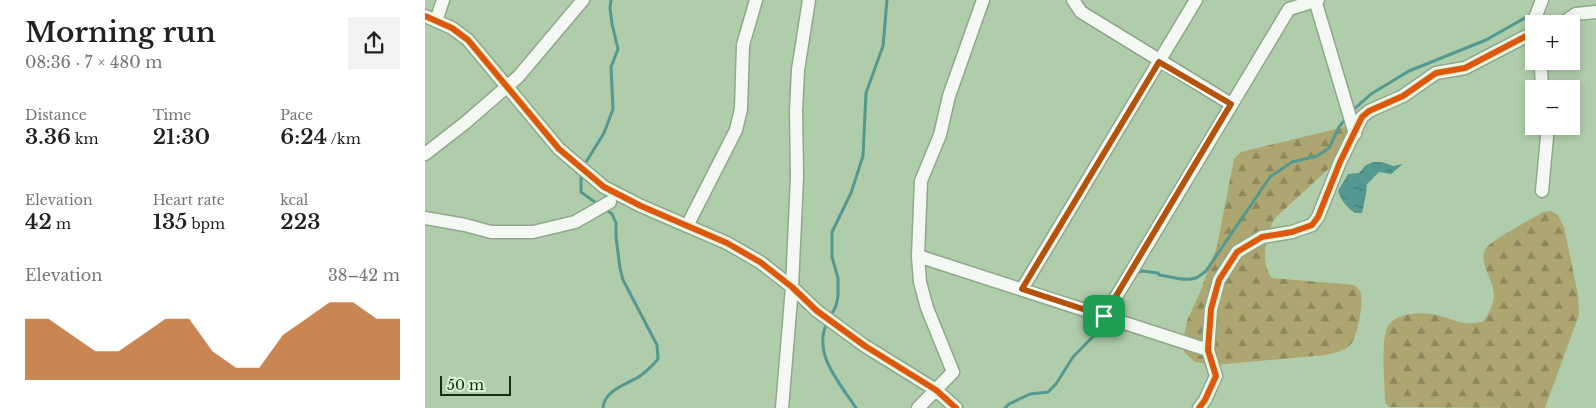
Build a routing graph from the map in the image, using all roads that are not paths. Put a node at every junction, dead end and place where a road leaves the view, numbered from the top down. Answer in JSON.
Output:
{"nodes":[{"id":1,"x":443,"y":0,"type":"edge"},
{"id":2,"x":583,"y":0,"type":"edge"},
{"id":3,"x":755,"y":0,"type":"edge"},
{"id":4,"x":809,"y":0,"type":"edge"},
{"id":5,"x":983,"y":0,"type":"edge"},
{"id":6,"x":1073,"y":0,"type":"edge"},
{"id":7,"x":1196,"y":0,"type":"edge"},
{"id":8,"x":1316,"y":0,"type":"edge"},
{"id":9,"x":1542,"y":0,"type":"edge"},
{"id":10,"x":1596,"y":12,"type":"edge"},
{"id":11,"x":1536,"y":15,"type":"edge"},
{"id":12,"x":1574,"y":15,"type":"edge"},
{"id":13,"x":431,"y":18,"type":"edge"},
{"id":14,"x":1525,"y":37,"type":"edge"},
{"id":15,"x":1159,"y":62,"type":"junction"},
{"id":16,"x":507,"y":87,"type":"junction"},
{"id":17,"x":1231,"y":104,"type":"junction"},
{"id":18,"x":1355,"y":134,"type":"junction"},
{"id":19,"x":1547,"y":135,"type":"edge"},
{"id":20,"x":425,"y":154,"type":"edge"},
{"id":21,"x":1542,"y":191,"type":"dead end"},
{"id":22,"x":610,"y":202,"type":"dead end"},
{"id":23,"x":425,"y":218,"type":"edge"},
{"id":24,"x":687,"y":226,"type":"junction"},
{"id":25,"x":918,"y":256,"type":"junction"},
{"id":26,"x":791,"y":287,"type":"junction"},
{"id":27,"x":1022,"y":289,"type":"junction"},
{"id":28,"x":1104,"y":316,"type":"junction"},
{"id":29,"x":1208,"y":350,"type":"junction"},
{"id":30,"x":936,"y":390,"type":"junction"},
{"id":31,"x":782,"y":408,"type":"edge"},
{"id":32,"x":918,"y":408,"type":"edge"},
{"id":33,"x":956,"y":408,"type":"edge"},
{"id":34,"x":1199,"y":408,"type":"edge"}],
"edges":[{"from":1,"to":13,"type":"street"},
{"from":2,"to":16,"type":"street"},
{"from":3,"to":24,"type":"street"},
{"from":4,"to":26,"type":"street"},
{"from":5,"to":25,"type":"street"},
{"from":6,"to":15,"type":"street"},
{"from":7,"to":15,"type":"street"},
{"from":8,"to":17,"type":"street"},
{"from":8,"to":18,"type":"street"},
{"from":9,"to":11,"type":"street"},
{"from":10,"to":12,"type":"street"},
{"from":13,"to":16,"type":"street"},
{"from":14,"to":18,"type":"street"},
{"from":15,"to":17,"type":"street"},
{"from":15,"to":27,"type":"street"},
{"from":16,"to":20,"type":"street"},
{"from":16,"to":24,"type":"street"},
{"from":17,"to":28,"type":"street"},
{"from":18,"to":29,"type":"street"},
{"from":19,"to":21,"type":"street"},
{"from":22,"to":23,"type":"street"},
{"from":24,"to":26,"type":"street"},
{"from":25,"to":27,"type":"street"},
{"from":25,"to":30,"type":"street"},
{"from":26,"to":30,"type":"street"},
{"from":26,"to":31,"type":"street"},
{"from":27,"to":28,"type":"street"},
{"from":28,"to":29,"type":"street"},
{"from":29,"to":34,"type":"street"},
{"from":30,"to":32,"type":"street"},
{"from":30,"to":33,"type":"street"}]}
